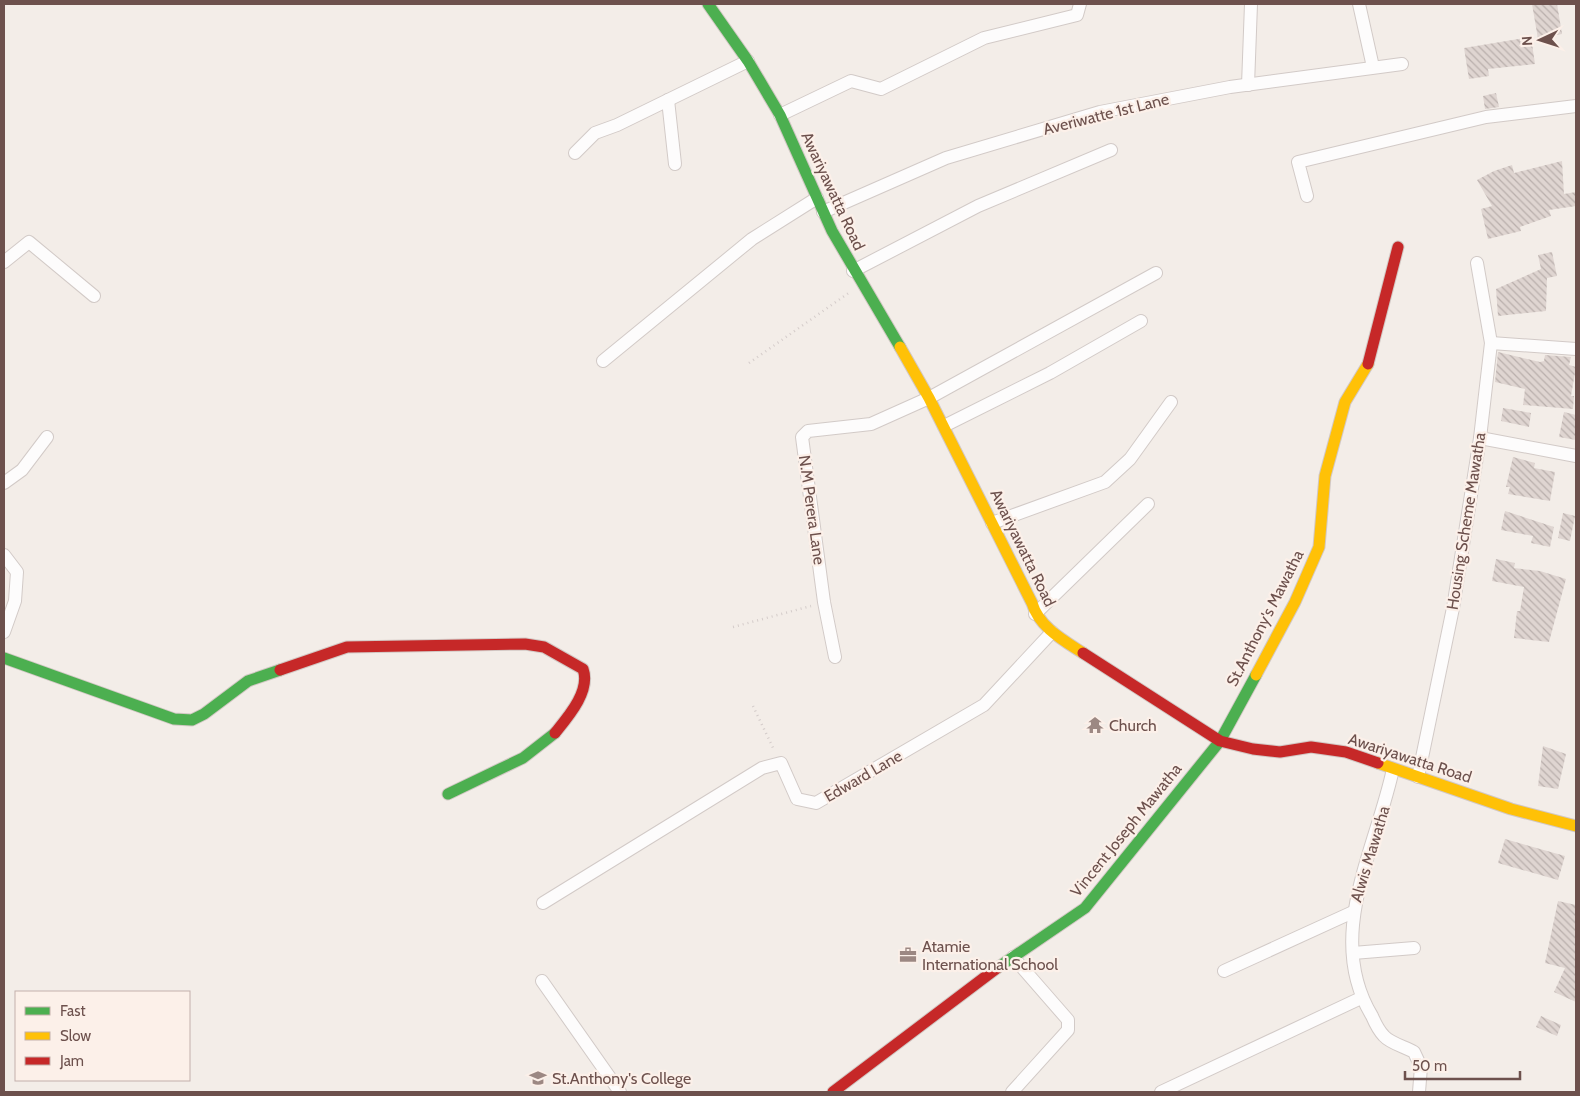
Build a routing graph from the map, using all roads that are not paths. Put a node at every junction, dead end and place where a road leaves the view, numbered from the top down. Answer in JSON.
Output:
{"nodes":[{"id":1,"x":708,"y":4,"type":"edge"},
{"id":2,"x":1080,"y":4,"type":"edge"},
{"id":3,"x":1251,"y":4,"type":"edge"},
{"id":4,"x":1359,"y":4,"type":"edge"},
{"id":5,"x":748,"y":61,"type":"junction"},
{"id":6,"x":1402,"y":64,"type":"dead end"},
{"id":7,"x":1373,"y":67,"type":"junction"},
{"id":8,"x":1248,"y":84,"type":"junction"},
{"id":9,"x":668,"y":100,"type":"junction"},
{"id":10,"x":1576,"y":106,"type":"edge"},
{"id":11,"x":780,"y":115,"type":"junction"},
{"id":12,"x":1111,"y":150,"type":"dead end"},
{"id":13,"x":576,"y":153,"type":"dead end"},
{"id":14,"x":676,"y":164,"type":"dead end"},
{"id":15,"x":1307,"y":196,"type":"dead end"},
{"id":16,"x":816,"y":198,"type":"junction"},
{"id":17,"x":823,"y":212,"type":"junction"},
{"id":18,"x":1398,"y":247,"type":"dead end"},
{"id":19,"x":4,"y":262,"type":"edge"},
{"id":20,"x":1477,"y":263,"type":"dead end"},
{"id":21,"x":853,"y":271,"type":"junction"},
{"id":22,"x":1156,"y":272,"type":"dead end"},
{"id":23,"x":94,"y":296,"type":"dead end"},
{"id":24,"x":1141,"y":321,"type":"dead end"},
{"id":25,"x":1491,"y":343,"type":"junction"},
{"id":26,"x":1576,"y":349,"type":"edge"},
{"id":27,"x":603,"y":361,"type":"dead end"},
{"id":28,"x":929,"y":398,"type":"junction"},
{"id":29,"x":1171,"y":402,"type":"dead end"},
{"id":30,"x":944,"y":426,"type":"junction"},
{"id":31,"x":47,"y":437,"type":"dead end"},
{"id":32,"x":1480,"y":438,"type":"junction"},
{"id":33,"x":1576,"y":456,"type":"edge"},
{"id":34,"x":4,"y":483,"type":"edge"},
{"id":35,"x":1148,"y":504,"type":"dead end"},
{"id":36,"x":992,"y":524,"type":"junction"},
{"id":37,"x":4,"y":555,"type":"edge"},
{"id":38,"x":1035,"y":614,"type":"junction"},
{"id":39,"x":4,"y":632,"type":"edge"},
{"id":40,"x":1052,"y":632,"type":"junction"},
{"id":41,"x":834,"y":657,"type":"dead end"},
{"id":42,"x":4,"y":658,"type":"edge"},
{"id":43,"x":1220,"y":740,"type":"junction"},
{"id":44,"x":1393,"y":769,"type":"junction"},
{"id":45,"x":1418,"y":777,"type":"junction"},
{"id":46,"x":448,"y":794,"type":"dead end"},
{"id":47,"x":1576,"y":826,"type":"edge"},
{"id":48,"x":543,"y":903,"type":"dead end"},
{"id":49,"x":1353,"y":912,"type":"junction"},
{"id":50,"x":1414,"y":948,"type":"dead end"},
{"id":51,"x":1353,"y":953,"type":"junction"},
{"id":52,"x":1013,"y":957,"type":"junction"},
{"id":53,"x":1224,"y":971,"type":"dead end"},
{"id":54,"x":542,"y":981,"type":"dead end"},
{"id":55,"x":1361,"y":998,"type":"junction"},
{"id":56,"x":620,"y":1092,"type":"edge"},
{"id":57,"x":833,"y":1092,"type":"edge"},
{"id":58,"x":1012,"y":1092,"type":"edge"},
{"id":59,"x":1161,"y":1092,"type":"edge"},
{"id":60,"x":1419,"y":1092,"type":"edge"}],
"edges":[{"from":1,"to":5,"type":"street","name":"Awariyawatta Road"},
{"from":2,"to":11,"type":"street"},
{"from":3,"to":8,"type":"street"},
{"from":4,"to":7,"type":"street"},
{"from":5,"to":9,"type":"street"},
{"from":5,"to":11,"type":"street","name":"Awariyawatta Road"},
{"from":6,"to":7,"type":"street","name":"Averiwatte 1st Lane"},
{"from":7,"to":8,"type":"street","name":"Averiwatte 1st Lane"},
{"from":8,"to":17,"type":"street","name":"Averiwatte 1st Lane"},
{"from":9,"to":13,"type":"street"},
{"from":9,"to":14,"type":"street"},
{"from":10,"to":15,"type":"street"},
{"from":11,"to":16,"type":"street","name":"Awariyawatta Road"},
{"from":12,"to":21,"type":"street"},
{"from":16,"to":17,"type":"street","name":"Awariyawatta Road"},
{"from":16,"to":27,"type":"street"},
{"from":17,"to":21,"type":"street","name":"Awariyawatta Road"},
{"from":18,"to":43,"type":"street","name":"St.Anthony's Mawatha"},
{"from":19,"to":23,"type":"street"},
{"from":20,"to":25,"type":"street","name":"Housing Scheme Mawatha"},
{"from":21,"to":28,"type":"street","name":"Awariyawatta Road"},
{"from":22,"to":28,"type":"street"},
{"from":24,"to":30,"type":"street"},
{"from":25,"to":26,"type":"street"},
{"from":25,"to":32,"type":"street","name":"Housing Scheme Mawatha"},
{"from":28,"to":30,"type":"street","name":"Awariyawatta Road"},
{"from":28,"to":41,"type":"street","name":"N.M Perera Lane"},
{"from":29,"to":36,"type":"street"},
{"from":30,"to":36,"type":"street","name":"Awariyawatta Road"},
{"from":31,"to":34,"type":"street"},
{"from":32,"to":33,"type":"street"},
{"from":32,"to":45,"type":"street","name":"Housing Scheme Mawatha"},
{"from":35,"to":38,"type":"street"},
{"from":36,"to":38,"type":"street","name":"Awariyawatta Road"},
{"from":37,"to":39,"type":"street"},
{"from":38,"to":40,"type":"street","name":"Awariyawatta Road"},
{"from":40,"to":43,"type":"street","name":"Awariyawatta Road"},
{"from":40,"to":48,"type":"street","name":"Edward Lane"},
{"from":42,"to":46,"type":"street"},
{"from":43,"to":44,"type":"street","name":"Awariyawatta Road"},
{"from":43,"to":52,"type":"street","name":"Vincent Joseph Mawatha"},
{"from":44,"to":45,"type":"street","name":"Awariyawatta Road"},
{"from":44,"to":49,"type":"street","name":"Alwis Mawatha"},
{"from":45,"to":47,"type":"street","name":"Awariyawatta Road"},
{"from":49,"to":51,"type":"street","name":"Alwis Mawatha"},
{"from":49,"to":53,"type":"street"},
{"from":50,"to":51,"type":"street"},
{"from":51,"to":55,"type":"street","name":"Alwis Mawatha"},
{"from":52,"to":57,"type":"street","name":"Vincent Joseph Mawatha"},
{"from":52,"to":58,"type":"street"},
{"from":54,"to":56,"type":"street"},
{"from":55,"to":59,"type":"street"},
{"from":55,"to":60,"type":"street","name":"Alwis Mawatha"}]}
